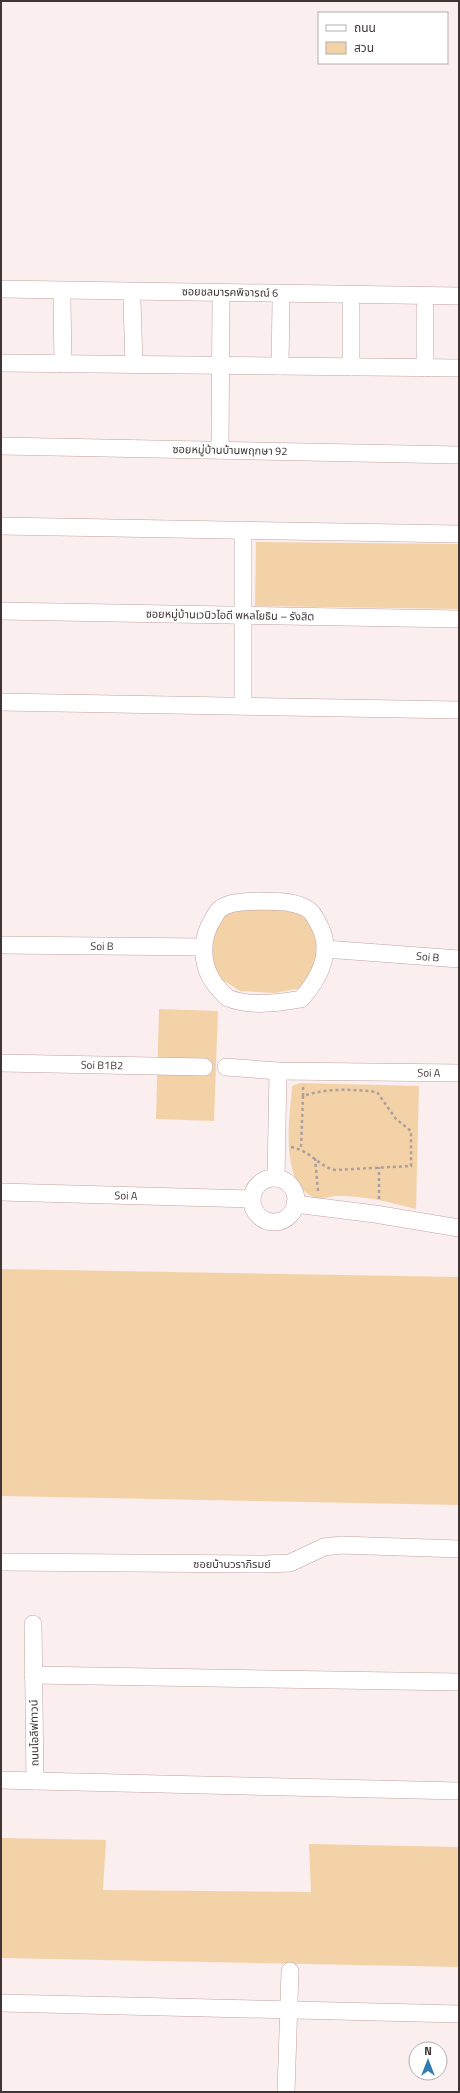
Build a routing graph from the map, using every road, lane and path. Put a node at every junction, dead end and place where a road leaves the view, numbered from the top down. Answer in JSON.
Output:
{"nodes":[{"id":1,"x":1,"y":289,"type":"edge"},
{"id":2,"x":459,"y":296,"type":"edge"},
{"id":3,"x":221,"y":299,"type":"dead end"},
{"id":4,"x":62,"y":300,"type":"dead end"},
{"id":5,"x":132,"y":301,"type":"dead end"},
{"id":6,"x":281,"y":303,"type":"dead end"},
{"id":7,"x":351,"y":306,"type":"dead end"},
{"id":8,"x":425,"y":308,"type":"dead end"},
{"id":9,"x":1,"y":363,"type":"edge"},
{"id":10,"x":63,"y":364,"type":"junction"},
{"id":11,"x":134,"y":365,"type":"junction"},
{"id":12,"x":221,"y":366,"type":"junction"},
{"id":13,"x":280,"y":366,"type":"junction"},
{"id":14,"x":351,"y":367,"type":"junction"},
{"id":15,"x":425,"y":368,"type":"junction"},
{"id":16,"x":459,"y":368,"type":"edge"},
{"id":17,"x":1,"y":446,"type":"edge"},
{"id":18,"x":220,"y":450,"type":"junction"},
{"id":19,"x":459,"y":455,"type":"edge"},
{"id":20,"x":1,"y":526,"type":"edge"},
{"id":21,"x":243,"y":530,"type":"junction"},
{"id":22,"x":459,"y":534,"type":"edge"},
{"id":23,"x":1,"y":611,"type":"edge"},
{"id":24,"x":243,"y":615,"type":"junction"},
{"id":25,"x":459,"y":619,"type":"edge"},
{"id":26,"x":1,"y":702,"type":"edge"},
{"id":27,"x":243,"y":706,"type":"junction"},
{"id":28,"x":459,"y":710,"type":"edge"},
{"id":29,"x":1,"y":945,"type":"edge"},
{"id":30,"x":203,"y":947,"type":"junction"},
{"id":31,"x":325,"y":949,"type":"junction"},
{"id":32,"x":459,"y":959,"type":"edge"},
{"id":33,"x":1,"y":1063,"type":"edge"},
{"id":34,"x":204,"y":1067,"type":"dead end"},
{"id":35,"x":226,"y":1067,"type":"dead end"},
{"id":36,"x":278,"y":1071,"type":"junction"},
{"id":37,"x":459,"y":1073,"type":"edge"},
{"id":38,"x":277,"y":1144,"type":"junction"},
{"id":39,"x":301,"y":1149,"type":"junction"},
{"id":40,"x":315,"y":1158,"type":"junction"},
{"id":41,"x":379,"y":1167,"type":"junction"},
{"id":42,"x":276,"y":1178,"type":"junction"},
{"id":43,"x":1,"y":1192,"type":"edge"},
{"id":44,"x":252,"y":1199,"type":"junction"},
{"id":45,"x":296,"y":1204,"type":"junction"},
{"id":46,"x":320,"y":1207,"type":"junction"},
{"id":47,"x":378,"y":1214,"type":"junction"},
{"id":48,"x":459,"y":1228,"type":"edge"},
{"id":49,"x":459,"y":1549,"type":"edge"},
{"id":50,"x":1,"y":1562,"type":"edge"},
{"id":51,"x":33,"y":1624,"type":"dead end"},
{"id":52,"x":33,"y":1676,"type":"junction"},
{"id":53,"x":459,"y":1682,"type":"edge"},
{"id":54,"x":1,"y":1780,"type":"edge"},
{"id":55,"x":35,"y":1781,"type":"junction"},
{"id":56,"x":459,"y":1791,"type":"edge"},
{"id":57,"x":290,"y":1971,"type":"dead end"},
{"id":58,"x":1,"y":2003,"type":"edge"},
{"id":59,"x":288,"y":2010,"type":"junction"},
{"id":60,"x":459,"y":2014,"type":"edge"},
{"id":61,"x":286,"y":2092,"type":"edge"}],
"edges":[{"from":1,"to":2,"type":"street","name":"ซอยชลมารคพิจารณ์ 6"},
{"from":3,"to":12,"type":"street"},
{"from":4,"to":10,"type":"street"},
{"from":5,"to":11,"type":"street"},
{"from":6,"to":13,"type":"street"},
{"from":7,"to":14,"type":"street"},
{"from":8,"to":15,"type":"street"},
{"from":9,"to":10,"type":"street"},
{"from":10,"to":11,"type":"street"},
{"from":11,"to":12,"type":"street"},
{"from":12,"to":13,"type":"street"},
{"from":12,"to":18,"type":"street"},
{"from":13,"to":14,"type":"street"},
{"from":14,"to":15,"type":"street"},
{"from":15,"to":16,"type":"street"},
{"from":17,"to":18,"type":"street","name":"ซอยหมู่บ้านบ้านพฤกษา 92"},
{"from":18,"to":19,"type":"street","name":"ซอยหมู่บ้านบ้านพฤกษา 92"},
{"from":20,"to":21,"type":"street"},
{"from":21,"to":22,"type":"street"},
{"from":21,"to":24,"type":"street"},
{"from":23,"to":24,"type":"street","name":"ซอยหมู่บ้านเวนิวไอดี พหลโยธิน – รังสิต"},
{"from":24,"to":25,"type":"street","name":"ซอยหมู่บ้านเวนิวไอดี พหลโยธิน – รังสิต"},
{"from":24,"to":27,"type":"street"},
{"from":26,"to":27,"type":"street"},
{"from":27,"to":28,"type":"street"},
{"from":29,"to":30,"type":"street","name":"Soi B"},
{"from":30,"to":31,"type":"street"},
{"from":30,"to":31,"type":"street"},
{"from":31,"to":32,"type":"street","name":"Soi B"},
{"from":33,"to":34,"type":"street","name":"Soi B1B2"},
{"from":35,"to":36,"type":"street","name":"Soi A"},
{"from":36,"to":37,"type":"street","name":"Soi A"},
{"from":36,"to":38,"type":"street"},
{"from":38,"to":39,"type":"path"},
{"from":38,"to":42,"type":"street"},
{"from":39,"to":40,"type":"path"},
{"from":39,"to":41,"type":"path"},
{"from":40,"to":41,"type":"path"},
{"from":40,"to":46,"type":"path"},
{"from":41,"to":47,"type":"path"},
{"from":42,"to":44,"type":"street"},
{"from":42,"to":45,"type":"street"},
{"from":43,"to":44,"type":"street","name":"Soi A"},
{"from":44,"to":45,"type":"street"},
{"from":45,"to":46,"type":"street"},
{"from":46,"to":47,"type":"street"},
{"from":47,"to":48,"type":"street"},
{"from":49,"to":50,"type":"street","name":"ซอยบ้านวราภิรมย์"},
{"from":51,"to":52,"type":"street","name":"ถนนไอลีฟทาวน์"},
{"from":52,"to":53,"type":"street"},
{"from":52,"to":55,"type":"street","name":"ถนนไอลีฟทาวน์"},
{"from":54,"to":55,"type":"street","name":"ถนนไอลีฟทาวน์"},
{"from":55,"to":56,"type":"street"},
{"from":57,"to":59,"type":"street"},
{"from":58,"to":59,"type":"street"},
{"from":59,"to":60,"type":"street"},
{"from":59,"to":61,"type":"street"}]}
